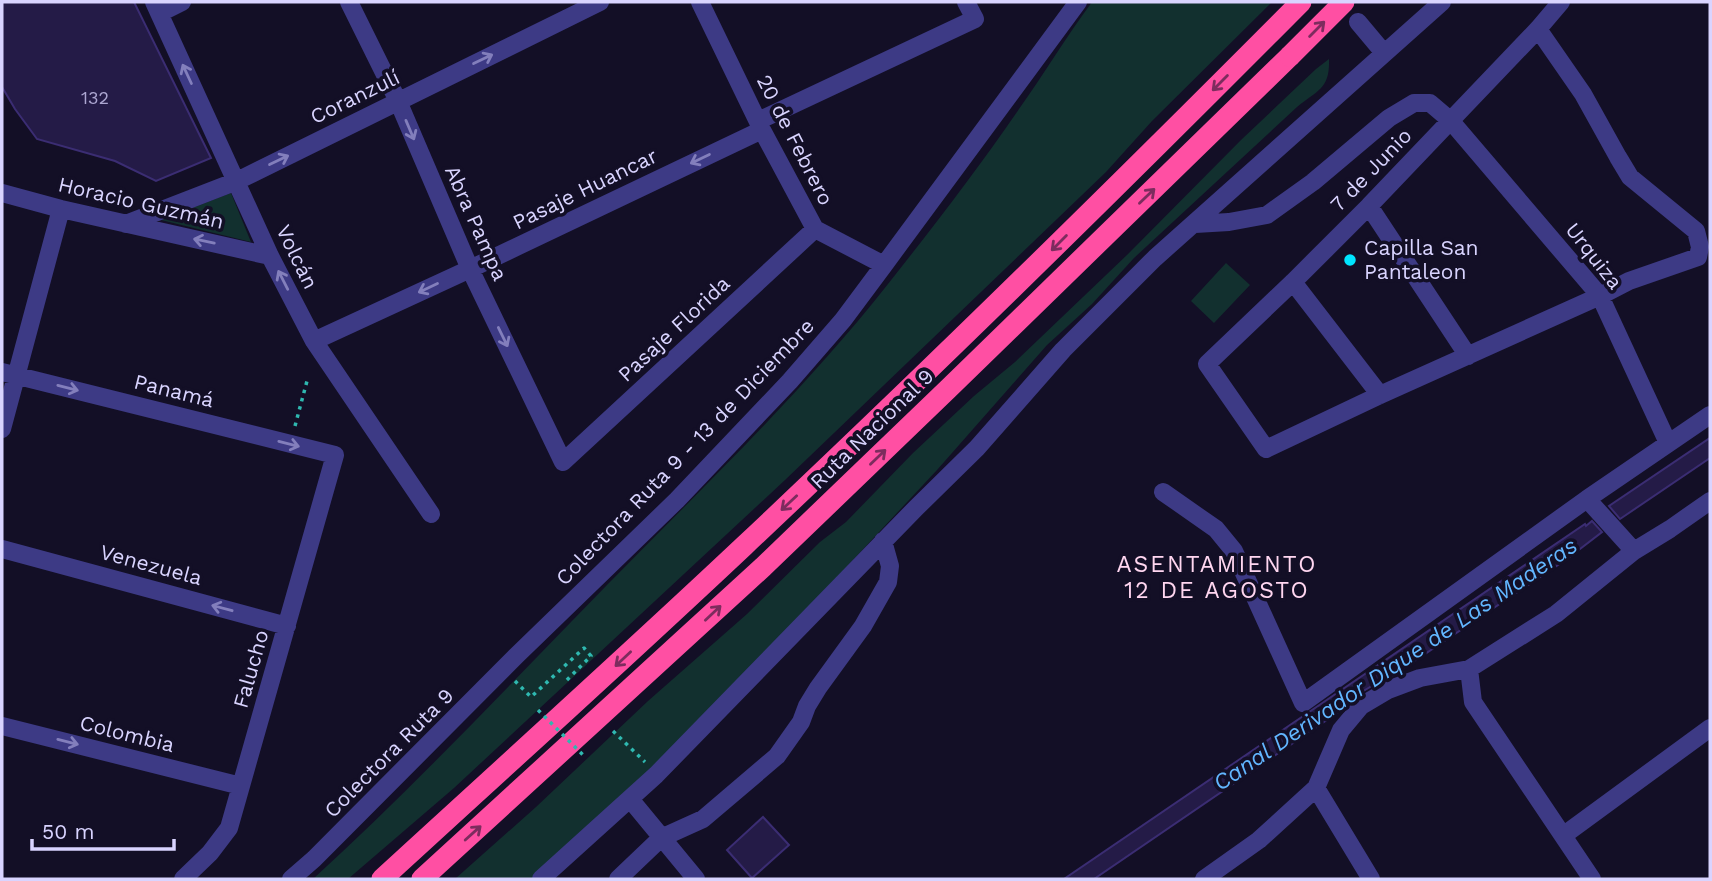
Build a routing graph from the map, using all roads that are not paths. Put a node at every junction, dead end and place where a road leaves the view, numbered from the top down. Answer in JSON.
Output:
{"nodes":[{"id":1,"x":183,"y":2,"type":"edge"},
{"id":2,"x":349,"y":2,"type":"edge"},
{"id":3,"x":600,"y":2,"type":"edge"},
{"id":4,"x":700,"y":2,"type":"edge"},
{"id":5,"x":966,"y":2,"type":"edge"},
{"id":6,"x":1078,"y":2,"type":"edge"},
{"id":7,"x":1301,"y":2,"type":"edge"},
{"id":8,"x":1344,"y":2,"type":"edge"},
{"id":9,"x":1443,"y":2,"type":"edge"},
{"id":10,"x":1561,"y":2,"type":"edge"},
{"id":11,"x":157,"y":8,"type":"edge"},
{"id":12,"x":1358,"y":22,"type":"dead end"},
{"id":13,"x":1538,"y":29,"type":"junction"},
{"id":14,"x":1384,"y":53,"type":"junction"},
{"id":15,"x":398,"y":101,"type":"junction"},
{"id":16,"x":1450,"y":120,"type":"junction"},
{"id":17,"x":760,"y":125,"type":"junction"},
{"id":18,"x":237,"y":181,"type":"junction"},
{"id":19,"x":2,"y":193,"type":"edge"},
{"id":20,"x":1369,"y":206,"type":"junction"},
{"id":21,"x":61,"y":209,"type":"junction"},
{"id":22,"x":1195,"y":223,"type":"junction"},
{"id":23,"x":126,"y":225,"type":"junction"},
{"id":24,"x":815,"y":229,"type":"junction"},
{"id":25,"x":270,"y":256,"type":"junction"},
{"id":26,"x":884,"y":265,"type":"junction"},
{"id":27,"x":470,"y":269,"type":"junction"},
{"id":28,"x":1293,"y":282,"type":"junction"},
{"id":29,"x":1600,"y":296,"type":"junction"},
{"id":30,"x":314,"y":341,"type":"junction"},
{"id":31,"x":1468,"y":356,"type":"junction"},
{"id":32,"x":9,"y":373,"type":"edge"},
{"id":33,"x":1380,"y":395,"type":"junction"},
{"id":34,"x":1710,"y":415,"type":"edge"},
{"id":35,"x":2,"y":429,"type":"edge"},
{"id":36,"x":1668,"y":443,"type":"junction"},
{"id":37,"x":335,"y":455,"type":"joint"},
{"id":38,"x":563,"y":461,"type":"joint"},
{"id":39,"x":1163,"y":492,"type":"dead end"},
{"id":40,"x":1587,"y":499,"type":"junction"},
{"id":41,"x":1710,"y":501,"type":"edge"},
{"id":42,"x":431,"y":514,"type":"dead end"},
{"id":43,"x":883,"y":541,"type":"junction"},
{"id":44,"x":2,"y":549,"type":"edge"},
{"id":45,"x":1634,"y":551,"type":"junction"},
{"id":46,"x":288,"y":626,"type":"junction"},
{"id":47,"x":516,"y":656,"type":"joint"},
{"id":48,"x":1469,"y":669,"type":"junction"},
{"id":49,"x":2,"y":726,"type":"edge"},
{"id":50,"x":1710,"y":729,"type":"edge"},
{"id":51,"x":241,"y":786,"type":"junction"},
{"id":52,"x":1316,"y":788,"type":"junction"},
{"id":53,"x":630,"y":799,"type":"junction"},
{"id":54,"x":1564,"y":835,"type":"junction"},
{"id":55,"x":661,"y":838,"type":"junction"},
{"id":56,"x":183,"y":879,"type":"edge"},
{"id":57,"x":291,"y":879,"type":"edge"},
{"id":58,"x":382,"y":879,"type":"edge"},
{"id":59,"x":422,"y":879,"type":"edge"},
{"id":60,"x":541,"y":879,"type":"edge"},
{"id":61,"x":618,"y":879,"type":"edge"},
{"id":62,"x":696,"y":879,"type":"edge"},
{"id":63,"x":1204,"y":879,"type":"edge"},
{"id":64,"x":1371,"y":879,"type":"edge"},
{"id":65,"x":1592,"y":879,"type":"edge"}],
"edges":[{"from":1,"to":11,"type":"street"},
{"from":2,"to":15,"type":"street","name":"Abra Pampa"},
{"from":15,"to":3,"type":"street","name":"Coranzulí","one_way":true},
{"from":4,"to":17,"type":"street","name":"20 de Febrero"},
{"from":5,"to":17,"type":"street","name":"Pasaje Huancar"},
{"from":6,"to":26,"type":"street","name":"Colectora Ruta 9 - 13 de Diciembre"},
{"from":7,"to":58,"type":"highway","name":"Ruta Nacional 9","one_way":true},
{"from":59,"to":8,"type":"highway","name":"Ruta Nacional 9","one_way":true,"bridge":true},
{"from":9,"to":14,"type":"street"},
{"from":10,"to":13,"type":"street","name":"7 de Junio"},
{"from":18,"to":11,"type":"street","name":"Volcán","one_way":true},
{"from":12,"to":14,"type":"street"},
{"from":13,"to":16,"type":"street","name":"7 de Junio"},
{"from":13,"to":29,"type":"street"},
{"from":14,"to":22,"type":"street"},
{"from":18,"to":15,"type":"street","name":"Coranzulí","one_way":true},
{"from":15,"to":27,"type":"street","name":"Abra Pampa","one_way":true},
{"from":16,"to":20,"type":"street","name":"7 de Junio"},
{"from":16,"to":22,"type":"street","name":"Urquiza"},
{"from":16,"to":29,"type":"street","name":"Urquiza"},
{"from":17,"to":24,"type":"street","name":"20 de Febrero"},
{"from":17,"to":27,"type":"street","name":"Pasaje Huancar","one_way":true},
{"from":18,"to":23,"type":"street","name":"Coranzulí"},
{"from":18,"to":25,"type":"street","name":"Volcán"},
{"from":19,"to":21,"type":"street","name":"Horacio Guzmán"},
{"from":20,"to":28,"type":"street","name":"7 de Junio"},
{"from":20,"to":31,"type":"street"},
{"from":21,"to":23,"type":"street","name":"Horacio Guzmán"},
{"from":21,"to":32,"type":"street"},
{"from":22,"to":43,"type":"street"},
{"from":25,"to":23,"type":"street","name":"Horacio Guzmán","one_way":true},
{"from":24,"to":26,"type":"street","name":"20 de Febrero"},
{"from":24,"to":38,"type":"street","name":"Pasaje Florida"},
{"from":30,"to":25,"type":"street","name":"Volcán","one_way":true},
{"from":26,"to":47,"type":"street","name":"Colectora Ruta 9 - 13 de Diciembre"},
{"from":27,"to":30,"type":"street","name":"Pasaje Huancar","one_way":true},
{"from":27,"to":38,"type":"street","name":"Abra Pampa","one_way":true},
{"from":28,"to":33,"type":"street"},
{"from":28,"to":33,"type":"street","name":"7 de Junio"},
{"from":29,"to":31,"type":"street"},
{"from":29,"to":36,"type":"street","name":"Urquiza"},
{"from":30,"to":42,"type":"street","name":"Volcán"},
{"from":31,"to":33,"type":"street"},
{"from":32,"to":35,"type":"street"},
{"from":32,"to":37,"type":"street","name":"Panamá","one_way":true},
{"from":34,"to":36,"type":"street"},
{"from":36,"to":40,"type":"street"},
{"from":37,"to":46,"type":"street","name":"Falucho"},
{"from":39,"to":40,"type":"street"},
{"from":40,"to":45,"type":"street"},
{"from":41,"to":45,"type":"street"},
{"from":43,"to":53,"type":"street"},
{"from":43,"to":55,"type":"street"},
{"from":46,"to":44,"type":"street","name":"Venezuela","one_way":true},
{"from":45,"to":48,"type":"street"},
{"from":46,"to":51,"type":"street","name":"Falucho"},
{"from":47,"to":57,"type":"street","name":"Colectora Ruta 9"},
{"from":48,"to":52,"type":"street"},
{"from":48,"to":54,"type":"street"},
{"from":49,"to":51,"type":"street","name":"Colombia","one_way":true},
{"from":50,"to":54,"type":"street"},
{"from":51,"to":56,"type":"street","name":"Falucho"},
{"from":52,"to":63,"type":"street"},
{"from":52,"to":64,"type":"street"},
{"from":53,"to":55,"type":"street"},
{"from":53,"to":60,"type":"street"},
{"from":54,"to":65,"type":"street"},
{"from":55,"to":61,"type":"street"},
{"from":55,"to":62,"type":"street"}]}
